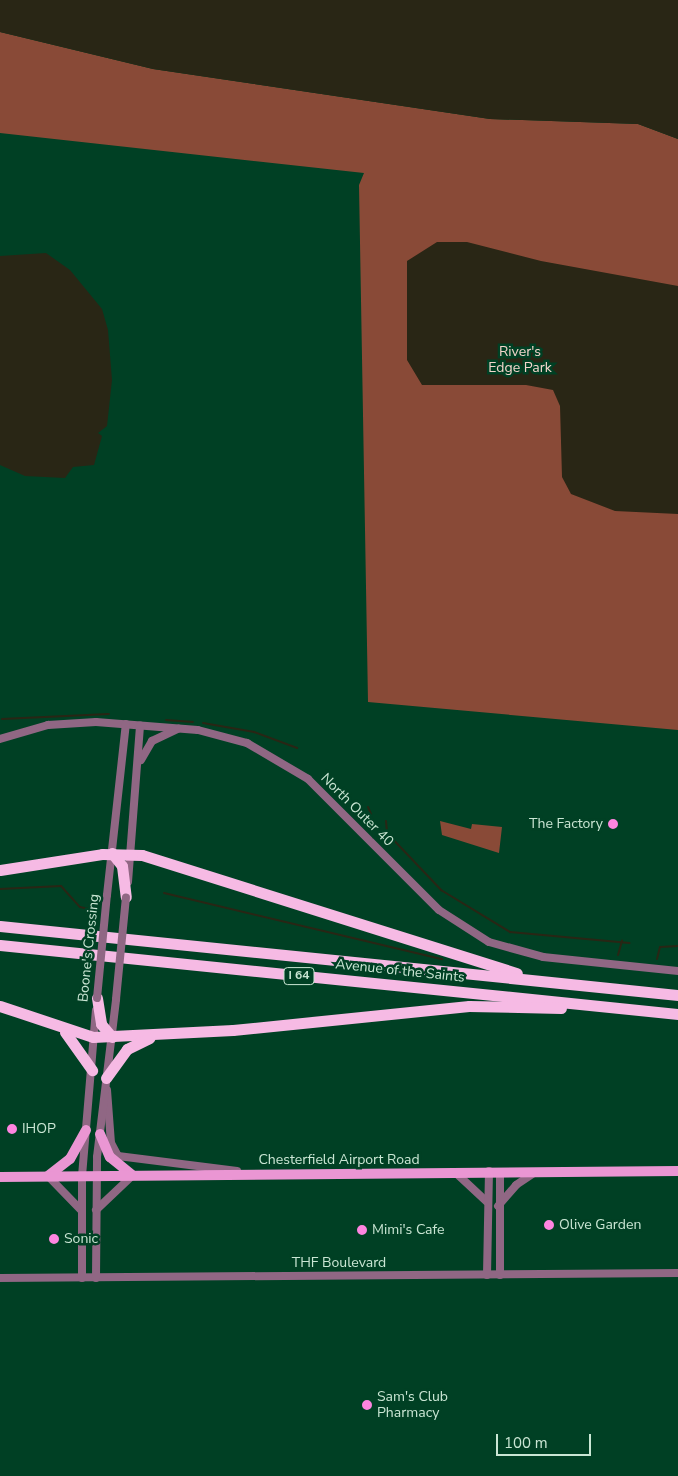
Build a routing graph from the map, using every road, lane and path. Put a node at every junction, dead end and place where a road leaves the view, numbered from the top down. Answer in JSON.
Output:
{"nodes":[{"id":1,"x":126,"y":724,"type":"junction"},
{"id":2,"x":140,"y":725,"type":"junction"},
{"id":3,"x":179,"y":728,"type":"junction"},
{"id":4,"x":0,"y":739,"type":"edge"},
{"id":5,"x":137,"y":771,"type":"junction"},
{"id":6,"x":112,"y":854,"type":"junction"},
{"id":7,"x":130,"y":854,"type":"junction"},
{"id":8,"x":0,"y":870,"type":"edge"},
{"id":9,"x":126,"y":897,"type":"junction"},
{"id":10,"x":0,"y":926,"type":"edge"},
{"id":11,"x":0,"y":945,"type":"edge"},
{"id":12,"x":678,"y":971,"type":"edge"},
{"id":13,"x":542,"y":981,"type":"junction"},
{"id":14,"x":678,"y":995,"type":"edge"},
{"id":15,"x":97,"y":998,"type":"junction"},
{"id":16,"x":0,"y":1006,"type":"edge"},
{"id":17,"x":599,"y":1006,"type":"junction"},
{"id":18,"x":678,"y":1014,"type":"edge"},
{"id":19,"x":61,"y":1029,"type":"junction"},
{"id":20,"x":157,"y":1036,"type":"junction"},
{"id":21,"x":93,"y":1037,"type":"junction"},
{"id":22,"x":112,"y":1037,"type":"junction"},
{"id":23,"x":92,"y":1070,"type":"junction"},
{"id":24,"x":106,"y":1080,"type":"junction"},
{"id":25,"x":86,"y":1130,"type":"junction"},
{"id":26,"x":100,"y":1134,"type":"junction"},
{"id":27,"x":678,"y":1171,"type":"edge"},
{"id":28,"x":489,"y":1172,"type":"junction"},
{"id":29,"x":535,"y":1172,"type":"junction"},
{"id":30,"x":456,"y":1173,"type":"junction"},
{"id":31,"x":500,"y":1173,"type":"junction"},
{"id":32,"x":259,"y":1174,"type":"junction"},
{"id":33,"x":132,"y":1175,"type":"junction"},
{"id":34,"x":48,"y":1176,"type":"junction"},
{"id":35,"x":82,"y":1176,"type":"junction"},
{"id":36,"x":96,"y":1176,"type":"junction"},
{"id":37,"x":0,"y":1177,"type":"edge"},
{"id":38,"x":487,"y":1202,"type":"junction"},
{"id":39,"x":498,"y":1206,"type":"junction"},
{"id":40,"x":81,"y":1210,"type":"junction"},
{"id":41,"x":96,"y":1210,"type":"junction"},
{"id":42,"x":678,"y":1273,"type":"edge"},
{"id":43,"x":487,"y":1275,"type":"junction"},
{"id":44,"x":500,"y":1275,"type":"junction"},
{"id":45,"x":0,"y":1278,"type":"edge"},
{"id":46,"x":82,"y":1278,"type":"junction"},
{"id":47,"x":96,"y":1278,"type":"junction"}],
"edges":[{"from":1,"to":2,"type":"street","name":"North Outer 40"},
{"from":1,"to":4,"type":"street","name":"North Outer 40"},
{"from":1,"to":6,"type":"street","name":"Boone's Crossing"},
{"from":2,"to":3,"type":"street","name":"North Outer 40"},
{"from":2,"to":5,"type":"street"},
{"from":3,"to":5,"type":"street"},
{"from":3,"to":12,"type":"street","name":"North Outer 40"},
{"from":5,"to":7,"type":"street"},
{"from":6,"to":7,"type":"highway"},
{"from":6,"to":8,"type":"highway"},
{"from":6,"to":9,"type":"highway"},
{"from":6,"to":15,"type":"street","name":"Boone's Crossing","bridge":true},
{"from":7,"to":9,"type":"street"},
{"from":7,"to":13,"type":"highway"},
{"from":9,"to":22,"type":"street","bridge":true},
{"from":10,"to":13,"type":"highway","name":"Avenue of the Saints","number":"I 64"},
{"from":11,"to":17,"type":"highway","name":"Avenue of the Saints","number":"I 64"},
{"from":13,"to":14,"type":"highway","name":"Avenue of the Saints","number":"I 64"},
{"from":15,"to":21,"type":"street","name":"Boone's Crossing"},
{"from":15,"to":22,"type":"highway"},
{"from":16,"to":19,"type":"highway"},
{"from":17,"to":18,"type":"highway","name":"Avenue of the Saints","number":"I 64"},
{"from":17,"to":20,"type":"highway"},
{"from":19,"to":21,"type":"highway"},
{"from":19,"to":23,"type":"highway"},
{"from":20,"to":22,"type":"highway"},
{"from":20,"to":24,"type":"highway"},
{"from":21,"to":22,"type":"highway"},
{"from":21,"to":23,"type":"street","name":"Boone's Crossing"},
{"from":22,"to":24,"type":"street"},
{"from":23,"to":25,"type":"street","name":"Boone's Crossing"},
{"from":24,"to":26,"type":"street"},
{"from":24,"to":32,"type":"street"},
{"from":25,"to":34,"type":"main road"},
{"from":25,"to":35,"type":"street","name":"Boone's Crossing"},
{"from":26,"to":33,"type":"main road"},
{"from":26,"to":36,"type":"street"},
{"from":27,"to":29,"type":"main road","name":"Chesterfield Airport Road"},
{"from":28,"to":30,"type":"main road","name":"Chesterfield Airport Road"},
{"from":28,"to":31,"type":"main road","name":"Chesterfield Airport Road"},
{"from":28,"to":38,"type":"street"},
{"from":29,"to":31,"type":"main road","name":"Chesterfield Airport Road"},
{"from":29,"to":39,"type":"street"},
{"from":30,"to":32,"type":"main road","name":"Chesterfield Airport Road"},
{"from":30,"to":38,"type":"street"},
{"from":31,"to":39,"type":"street"},
{"from":32,"to":33,"type":"main road","name":"Chesterfield Airport Road"},
{"from":33,"to":36,"type":"main road","name":"Chesterfield Airport Road"},
{"from":33,"to":41,"type":"street"},
{"from":34,"to":35,"type":"main road","name":"Chesterfield Airport Road"},
{"from":34,"to":37,"type":"main road","name":"Chesterfield Airport Road"},
{"from":34,"to":40,"type":"street"},
{"from":35,"to":36,"type":"main road","name":"Chesterfield Airport Road"},
{"from":35,"to":40,"type":"street","name":"Boone's Crossing"},
{"from":36,"to":41,"type":"street"},
{"from":38,"to":43,"type":"street"},
{"from":39,"to":44,"type":"street"},
{"from":40,"to":46,"type":"street","name":"Boone's Crossing"},
{"from":41,"to":47,"type":"street"},
{"from":42,"to":44,"type":"street","name":"THF Boulevard"},
{"from":43,"to":44,"type":"street","name":"THF Boulevard"},
{"from":43,"to":47,"type":"street","name":"THF Boulevard"},
{"from":45,"to":46,"type":"street","name":"THF Boulevard"},
{"from":46,"to":47,"type":"street","name":"THF Boulevard"}]}
